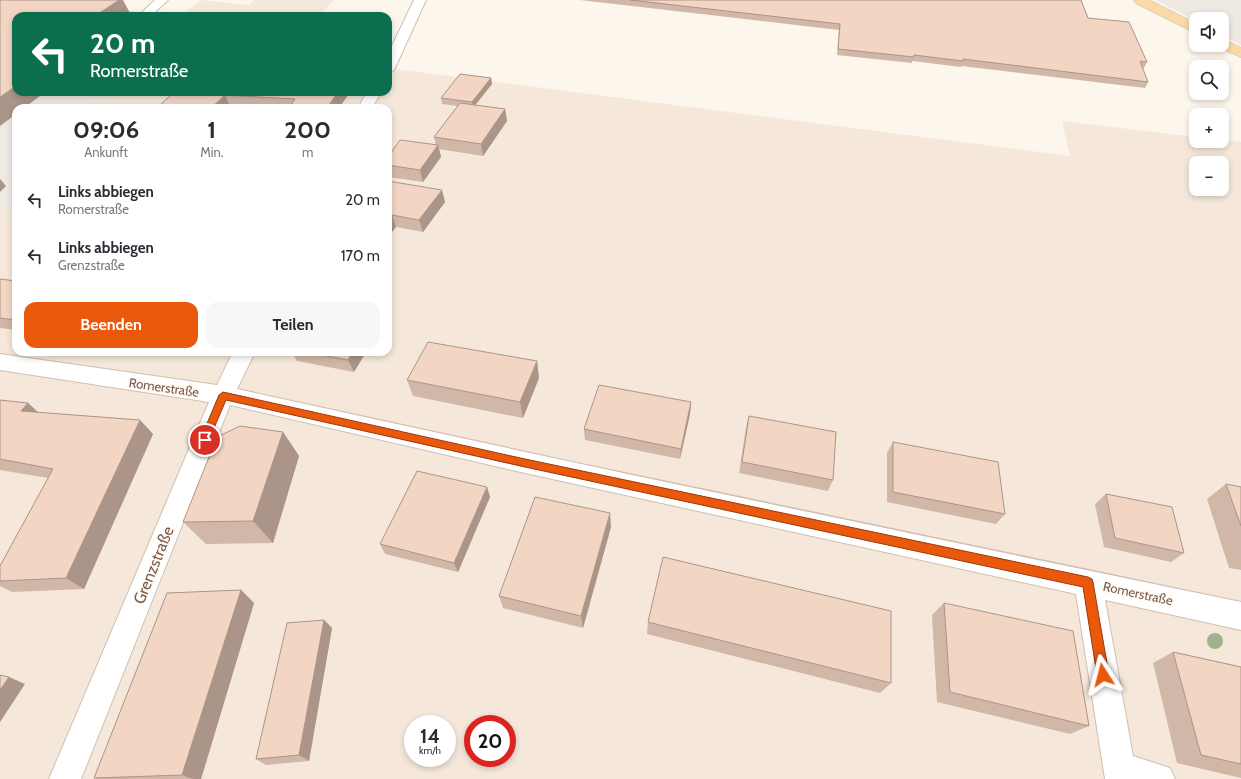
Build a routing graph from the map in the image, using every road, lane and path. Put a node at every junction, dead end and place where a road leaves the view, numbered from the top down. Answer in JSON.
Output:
{"nodes":[{"id":1,"x":162,"y":0,"type":"edge"},
{"id":2,"x":420,"y":0,"type":"edge"},
{"id":3,"x":1140,"y":0,"type":"edge"},
{"id":4,"x":148,"y":12,"type":"edge"},
{"id":5,"x":1189,"y":25,"type":"edge"},
{"id":6,"x":1229,"y":47,"type":"edge"},
{"id":7,"x":1241,"y":53,"type":"edge"},
{"id":8,"x":392,"y":61,"type":"edge"},
{"id":9,"x":242,"y":356,"type":"edge"},
{"id":10,"x":0,"y":362,"type":"edge"},
{"id":11,"x":223,"y":395,"type":"junction"},
{"id":12,"x":1088,"y":582,"type":"junction"},
{"id":13,"x":1241,"y":616,"type":"edge"},
{"id":14,"x":1120,"y":773,"type":"edge"},
{"id":15,"x":65,"y":779,"type":"edge"},
{"id":16,"x":1159,"y":779,"type":"edge"}],
"edges":[{"from":1,"to":4,"type":"street"},
{"from":2,"to":8,"type":"street"},
{"from":3,"to":5,"type":"main road"},
{"from":6,"to":7,"type":"main road"},
{"from":9,"to":11,"type":"street","name":"Grenzstraße"},
{"from":10,"to":11,"type":"street","name":"Romerstraße"},
{"from":11,"to":12,"type":"street","name":"Romerstraße"},
{"from":11,"to":15,"type":"street","name":"Grenzstraße"},
{"from":12,"to":13,"type":"street","name":"Romerstraße"},
{"from":12,"to":14,"type":"street"},
{"from":14,"to":16,"type":"street"}]}
